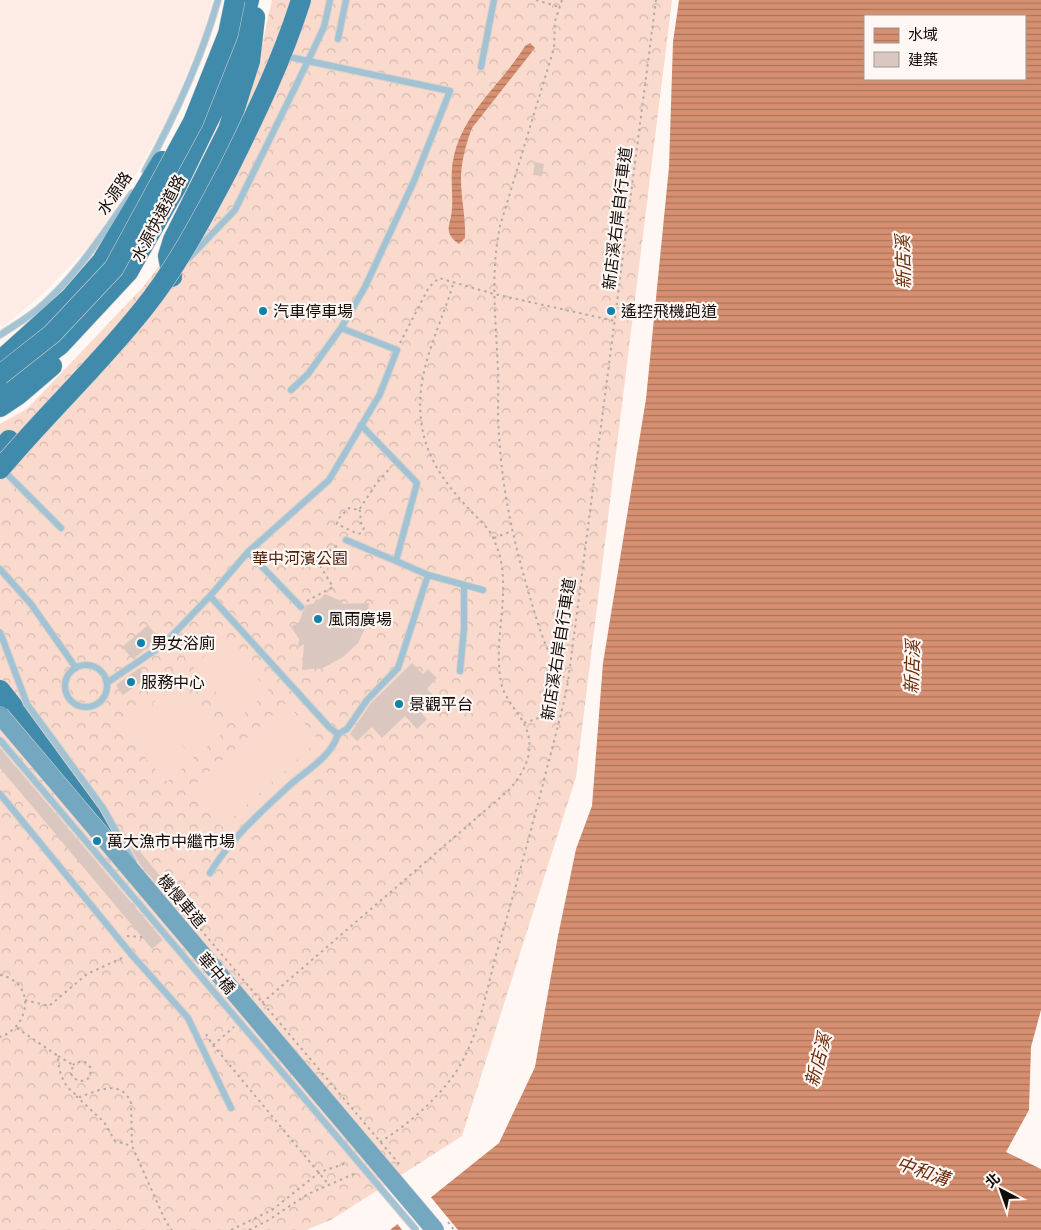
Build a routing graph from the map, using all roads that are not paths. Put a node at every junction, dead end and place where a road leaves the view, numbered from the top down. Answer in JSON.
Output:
{"nodes":[{"id":1,"x":218,"y":0,"type":"edge"},
{"id":2,"x":235,"y":0,"type":"edge"},
{"id":3,"x":251,"y":0,"type":"edge"},
{"id":4,"x":301,"y":0,"type":"edge"},
{"id":5,"x":330,"y":0,"type":"edge"},
{"id":6,"x":346,"y":0,"type":"edge"},
{"id":7,"x":494,"y":0,"type":"edge"},
{"id":8,"x":217,"y":36,"type":"junction"},
{"id":9,"x":338,"y":39,"type":"dead end"},
{"id":10,"x":280,"y":55,"type":"dead end"},
{"id":11,"x":308,"y":61,"type":"junction"},
{"id":12,"x":481,"y":66,"type":"dead end"},
{"id":13,"x":139,"y":181,"type":"dead end"},
{"id":14,"x":135,"y":189,"type":"dead end"},
{"id":15,"x":172,"y":277,"type":"junction"},
{"id":16,"x":341,"y":328,"type":"junction"},
{"id":17,"x":0,"y":335,"type":"edge"},
{"id":18,"x":0,"y":362,"type":"edge"},
{"id":19,"x":0,"y":375,"type":"edge"},
{"id":20,"x":291,"y":390,"type":"dead end"},
{"id":21,"x":9,"y":392,"type":"edge"},
{"id":22,"x":0,"y":407,"type":"edge"},
{"id":23,"x":361,"y":425,"type":"junction"},
{"id":24,"x":0,"y":458,"type":"edge"},
{"id":25,"x":0,"y":468,"type":"edge"},
{"id":26,"x":61,"y":528,"type":"dead end"},
{"id":27,"x":346,"y":540,"type":"road end"},
{"id":28,"x":248,"y":552,"type":"junction"},
{"id":29,"x":396,"y":561,"type":"junction"},
{"id":30,"x":0,"y":569,"type":"edge"},
{"id":31,"x":428,"y":574,"type":"junction"},
{"id":32,"x":464,"y":585,"type":"junction"},
{"id":33,"x":483,"y":590,"type":"dead end"},
{"id":34,"x":210,"y":596,"type":"junction"},
{"id":35,"x":301,"y":607,"type":"road end"},
{"id":36,"x":0,"y":632,"type":"edge"},
{"id":37,"x":76,"y":668,"type":"junction"},
{"id":38,"x":460,"y":671,"type":"dead end"},
{"id":39,"x":108,"y":682,"type":"junction"},
{"id":40,"x":0,"y":690,"type":"edge"},
{"id":41,"x":0,"y":715,"type":"edge"},
{"id":42,"x":0,"y":730,"type":"edge"},
{"id":43,"x":338,"y":734,"type":"junction"},
{"id":44,"x":0,"y":740,"type":"edge"},
{"id":45,"x":0,"y":794,"type":"edge"},
{"id":46,"x":126,"y":865,"type":"junction"},
{"id":47,"x":210,"y":873,"type":"dead end"},
{"id":48,"x":232,"y":1108,"type":"dead end"},
{"id":49,"x":438,"y":1223,"type":"edge"},
{"id":50,"x":416,"y":1230,"type":"edge"},
{"id":51,"x":424,"y":1230,"type":"edge"},
{"id":52,"x":441,"y":1230,"type":"edge"}],
"edges":[{"from":1,"to":8,"type":"lane","name":"水源路"},
{"from":2,"to":8,"type":"highway","name":"水源快速道路","bridge":true},
{"from":3,"to":15,"type":"highway"},
{"from":3,"to":21,"type":"highway","name":"水源快速道路"},
{"from":4,"to":25,"type":"highway","bridge":true},
{"from":5,"to":11,"type":"lane"},
{"from":6,"to":9,"type":"lane"},
{"from":7,"to":12,"type":"lane"},
{"from":8,"to":13,"type":"lane","name":"水源路"},
{"from":8,"to":18,"type":"highway","bridge":true},
{"from":8,"to":19,"type":"highway","name":"水源快速道路","bridge":true},
{"from":10,"to":11,"type":"lane"},
{"from":11,"to":15,"type":"lane"},
{"from":11,"to":16,"type":"lane"},
{"from":14,"to":17,"type":"lane","name":"水源路"},
{"from":15,"to":24,"type":"lane"},
{"from":16,"to":20,"type":"lane"},
{"from":16,"to":23,"type":"lane"},
{"from":21,"to":22,"type":"highway","name":"水源快速道路"},
{"from":23,"to":28,"type":"lane"},
{"from":23,"to":29,"type":"lane"},
{"from":25,"to":26,"type":"lane"},
{"from":27,"to":29,"type":"lane"},
{"from":28,"to":34,"type":"lane"},
{"from":28,"to":35,"type":"lane"},
{"from":29,"to":31,"type":"lane"},
{"from":30,"to":37,"type":"lane"},
{"from":31,"to":32,"type":"lane"},
{"from":31,"to":43,"type":"lane"},
{"from":32,"to":33,"type":"lane"},
{"from":32,"to":38,"type":"lane"},
{"from":34,"to":39,"type":"lane"},
{"from":34,"to":43,"type":"lane"},
{"from":36,"to":52,"type":"lane","name":"機慢車道","bridge":true},
{"from":37,"to":39,"type":"lane"},
{"from":37,"to":39,"type":"lane"},
{"from":40,"to":46,"type":"highway","bridge":true},
{"from":41,"to":46,"type":"main road","name":"華中橋","bridge":true},
{"from":42,"to":51,"type":"main road","name":"華中橋"},
{"from":43,"to":47,"type":"lane"},
{"from":44,"to":50,"type":"lane","bridge":true},
{"from":45,"to":48,"type":"lane"},
{"from":46,"to":49,"type":"main road","name":"華中橋","bridge":true}]}
